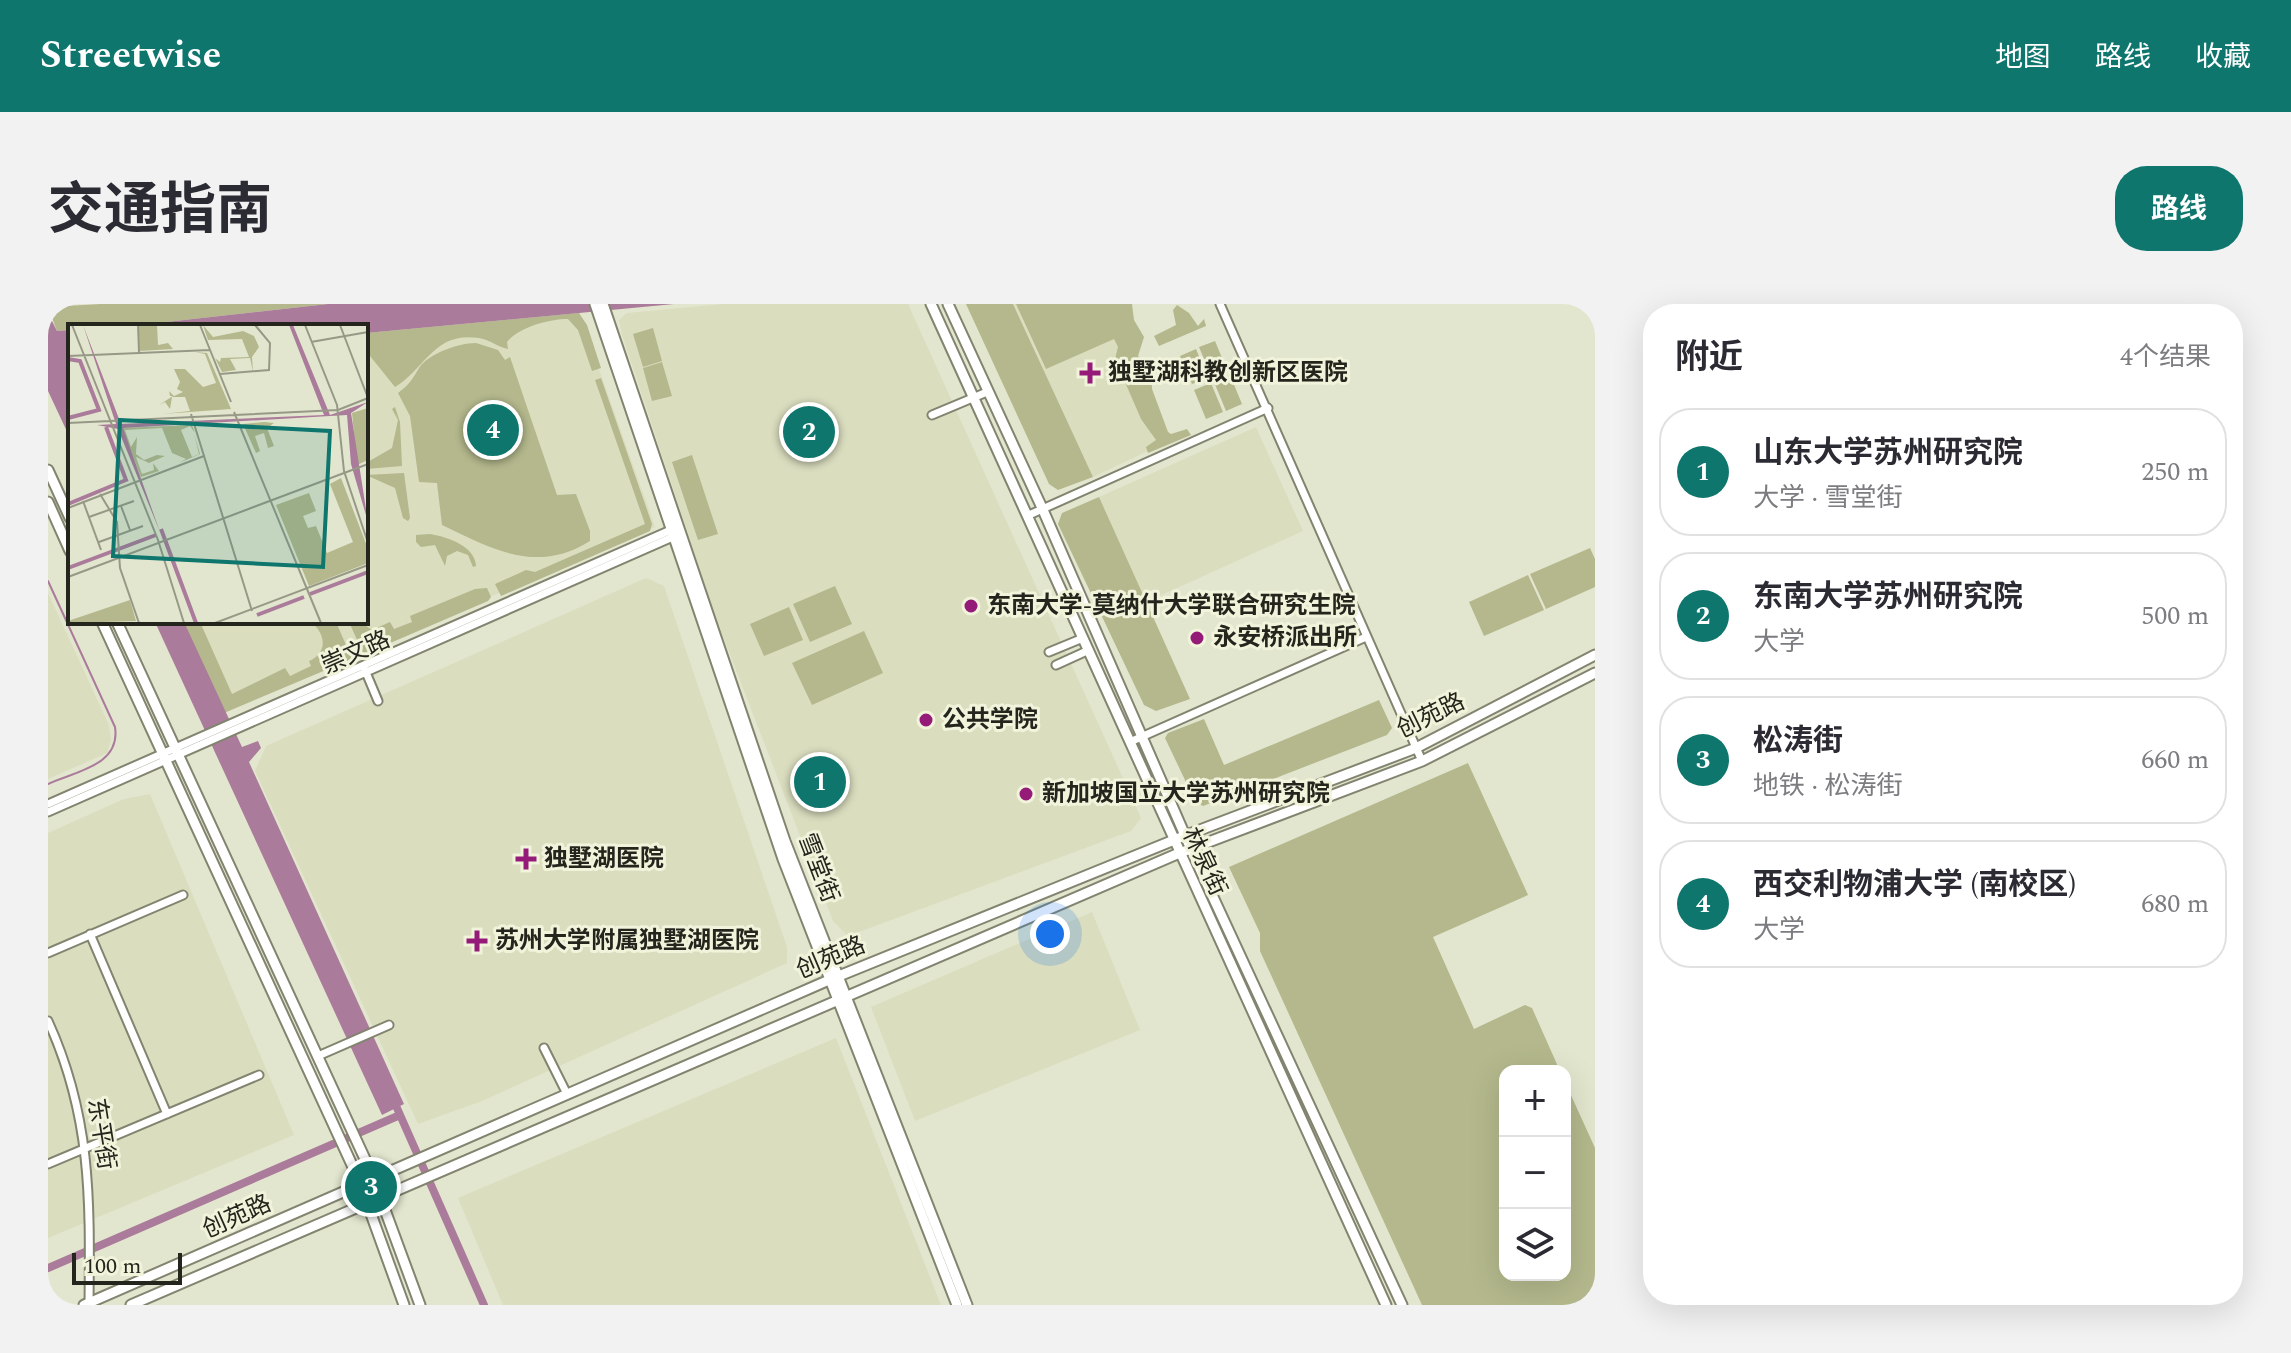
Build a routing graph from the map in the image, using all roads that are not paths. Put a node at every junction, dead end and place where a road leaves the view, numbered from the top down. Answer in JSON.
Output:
{"nodes":[{"id":1,"x":931,"y":304,"type":"edge"},
{"id":2,"x":948,"y":304,"type":"edge"},
{"id":3,"x":1220,"y":304,"type":"edge"},
{"id":4,"x":601,"y":308,"type":"edge"},
{"id":5,"x":987,"y":392,"type":"junction"},
{"id":6,"x":974,"y":398,"type":"junction"},
{"id":7,"x":1268,"y":408,"type":"junction"},
{"id":8,"x":932,"y":415,"type":"dead end"},
{"id":9,"x":48,"y":470,"type":"edge"},
{"id":10,"x":48,"y":502,"type":"edge"},
{"id":11,"x":1043,"y":510,"type":"junction"},
{"id":12,"x":68,"y":514,"type":"edge"},
{"id":13,"x":1029,"y":515,"type":"junction"},
{"id":14,"x":676,"y":531,"type":"junction"},
{"id":15,"x":68,"y":547,"type":"edge"},
{"id":16,"x":103,"y":624,"type":"edge"},
{"id":17,"x":118,"y":624,"type":"edge"},
{"id":18,"x":1366,"y":637,"type":"junction"},
{"id":19,"x":1083,"y":638,"type":"junction"},
{"id":20,"x":1089,"y":650,"type":"junction"},
{"id":21,"x":1049,"y":652,"type":"dead end"},
{"id":22,"x":1595,"y":655,"type":"edge"},
{"id":23,"x":1056,"y":665,"type":"dead end"},
{"id":24,"x":364,"y":667,"type":"junction"},
{"id":25,"x":1595,"y":673,"type":"edge"},
{"id":26,"x":377,"y":698,"type":"dead end"},
{"id":27,"x":1143,"y":737,"type":"junction"},
{"id":28,"x":1130,"y":742,"type":"junction"},
{"id":29,"x":1416,"y":748,"type":"junction"},
{"id":30,"x":176,"y":751,"type":"junction"},
{"id":31,"x":162,"y":757,"type":"junction"},
{"id":32,"x":1422,"y":761,"type":"junction"},
{"id":33,"x":48,"y":804,"type":"edge"},
{"id":34,"x":48,"y":812,"type":"edge"},
{"id":35,"x":1185,"y":835,"type":"junction"},
{"id":36,"x":1172,"y":840,"type":"junction"},
{"id":37,"x":1191,"y":850,"type":"junction"},
{"id":38,"x":1177,"y":854,"type":"junction"},
{"id":39,"x":183,"y":895,"type":"dead end"},
{"id":40,"x":90,"y":934,"type":"junction"},
{"id":41,"x":48,"y":953,"type":"edge"},
{"id":42,"x":834,"y":978,"type":"junction"},
{"id":43,"x":842,"y":996,"type":"junction"},
{"id":44,"x":48,"y":1021,"type":"edge"},
{"id":45,"x":389,"y":1025,"type":"dead end"},
{"id":46,"x":544,"y":1048,"type":"dead end"},
{"id":47,"x":318,"y":1056,"type":"junction"},
{"id":48,"x":259,"y":1075,"type":"dead end"},
{"id":49,"x":567,"y":1094,"type":"junction"},
{"id":50,"x":167,"y":1114,"type":"junction"},
{"id":51,"x":87,"y":1148,"type":"junction"},
{"id":52,"x":48,"y":1164,"type":"edge"},
{"id":53,"x":374,"y":1179,"type":"junction"},
{"id":54,"x":360,"y":1185,"type":"junction"},
{"id":55,"x":381,"y":1198,"type":"junction"},
{"id":56,"x":367,"y":1203,"type":"junction"},
{"id":57,"x":87,"y":1304,"type":"edge"},
{"id":58,"x":131,"y":1305,"type":"edge"},
{"id":59,"x":404,"y":1305,"type":"edge"},
{"id":60,"x":420,"y":1305,"type":"edge"},
{"id":61,"x":957,"y":1305,"type":"edge"},
{"id":62,"x":967,"y":1305,"type":"edge"},
{"id":63,"x":1386,"y":1305,"type":"edge"},
{"id":64,"x":1402,"y":1305,"type":"edge"}],
"edges":[{"from":1,"to":6,"type":"main road","name":"林泉街"},
{"from":2,"to":5,"type":"main road","name":"林泉街"},
{"from":3,"to":7,"type":"street"},
{"from":4,"to":14,"type":"main road","name":"雪堂街"},
{"from":5,"to":6,"type":"street"},
{"from":5,"to":11,"type":"main road","name":"林泉街"},
{"from":6,"to":8,"type":"street"},
{"from":6,"to":13,"type":"main road","name":"林泉街"},
{"from":7,"to":11,"type":"street"},
{"from":7,"to":18,"type":"street"},
{"from":9,"to":12,"type":"main road"},
{"from":10,"to":15,"type":"main road"},
{"from":11,"to":13,"type":"street"},
{"from":11,"to":27,"type":"main road","name":"林泉街"},
{"from":13,"to":19,"type":"main road","name":"林泉街"},
{"from":14,"to":24,"type":"street","name":"崇文路"},
{"from":14,"to":42,"type":"main road","name":"雪堂街"},
{"from":16,"to":31,"type":"main road"},
{"from":17,"to":30,"type":"main road"},
{"from":18,"to":27,"type":"street"},
{"from":18,"to":29,"type":"street"},
{"from":19,"to":20,"type":"main road","name":"林泉街"},
{"from":19,"to":21,"type":"street"},
{"from":20,"to":23,"type":"street"},
{"from":20,"to":28,"type":"main road","name":"林泉街"},
{"from":22,"to":29,"type":"main road","name":"创苑路"},
{"from":24,"to":26,"type":"street"},
{"from":24,"to":30,"type":"street","name":"崇文路"},
{"from":25,"to":32,"type":"main road","name":"创苑路"},
{"from":27,"to":28,"type":"street"},
{"from":27,"to":35,"type":"main road","name":"林泉街"},
{"from":28,"to":36,"type":"main road","name":"林泉街"},
{"from":29,"to":32,"type":"street"},
{"from":29,"to":35,"type":"main road","name":"创苑路"},
{"from":30,"to":31,"type":"street","name":"崇文路"},
{"from":30,"to":47,"type":"main road"},
{"from":31,"to":33,"type":"street","name":"崇文路"},
{"from":31,"to":34,"type":"street","name":"崇文路"},
{"from":31,"to":54,"type":"main road"},
{"from":32,"to":37,"type":"main road","name":"创苑路"},
{"from":35,"to":36,"type":"main road","name":"创苑路"},
{"from":35,"to":37,"type":"main road","name":"林泉街"},
{"from":36,"to":38,"type":"main road","name":"林泉街"},
{"from":36,"to":42,"type":"main road","name":"创苑路"},
{"from":37,"to":38,"type":"main road","name":"创苑路"},
{"from":37,"to":64,"type":"main road","name":"林泉街"},
{"from":38,"to":43,"type":"main road","name":"创苑路"},
{"from":38,"to":63,"type":"main road","name":"林泉街"},
{"from":39,"to":40,"type":"street"},
{"from":40,"to":41,"type":"street"},
{"from":40,"to":50,"type":"street"},
{"from":42,"to":43,"type":"main road","name":"雪堂街"},
{"from":42,"to":49,"type":"main road","name":"创苑路"},
{"from":43,"to":55,"type":"main road","name":"创苑路"},
{"from":43,"to":61,"type":"main road","name":"雪堂街"},
{"from":43,"to":62,"type":"main road","name":"雪堂街"},
{"from":44,"to":51,"type":"street","name":"东平街"},
{"from":45,"to":47,"type":"street"},
{"from":46,"to":49,"type":"street"},
{"from":47,"to":53,"type":"main road"},
{"from":48,"to":50,"type":"street"},
{"from":49,"to":53,"type":"main road","name":"创苑路"},
{"from":50,"to":51,"type":"street"},
{"from":51,"to":52,"type":"street"},
{"from":51,"to":57,"type":"street","name":"东平街"},
{"from":53,"to":54,"type":"main road","name":"创苑路"},
{"from":53,"to":55,"type":"main road"},
{"from":54,"to":56,"type":"main road"},
{"from":54,"to":57,"type":"main road","name":"创苑路"},
{"from":55,"to":56,"type":"main road","name":"创苑路"},
{"from":55,"to":60,"type":"main road"},
{"from":56,"to":58,"type":"main road","name":"创苑路"},
{"from":56,"to":59,"type":"main road"}]}
